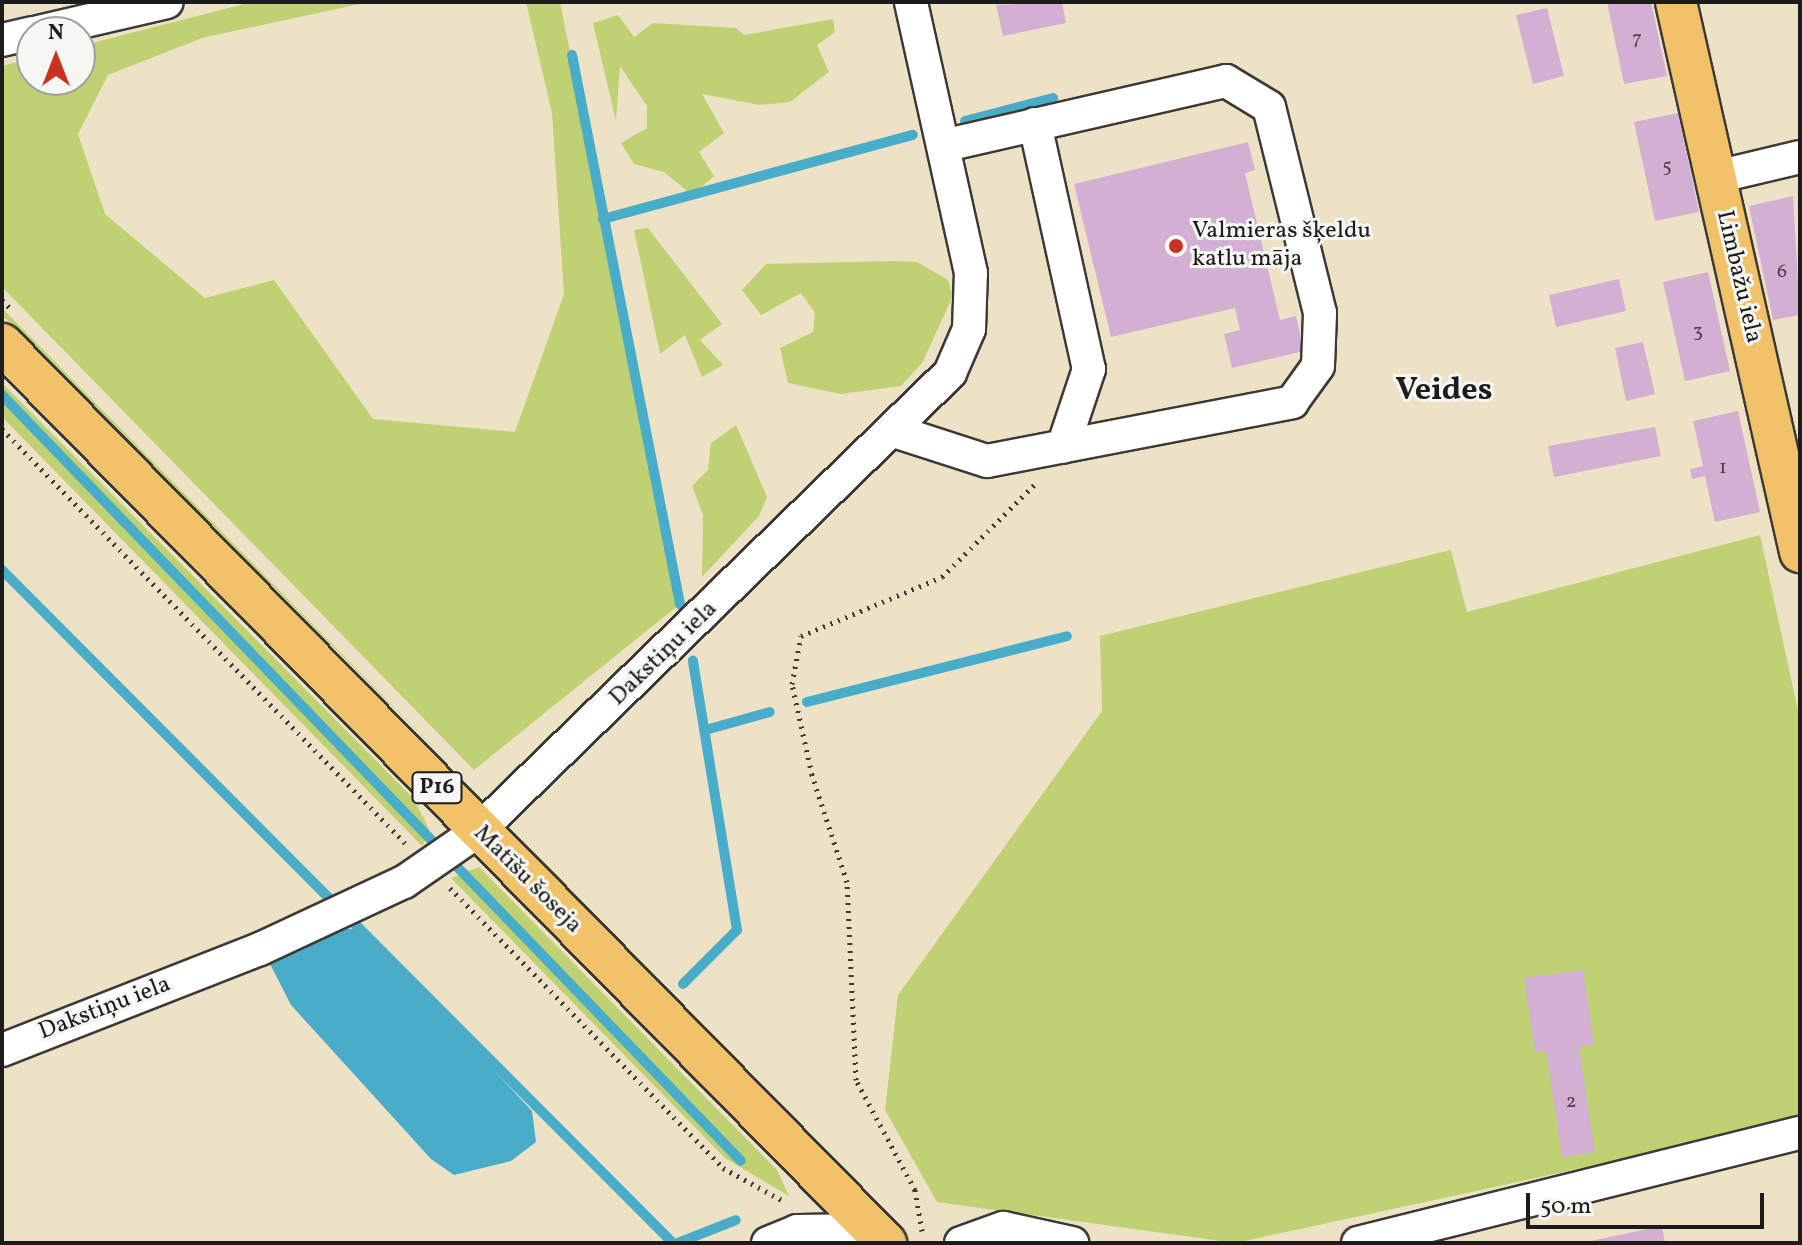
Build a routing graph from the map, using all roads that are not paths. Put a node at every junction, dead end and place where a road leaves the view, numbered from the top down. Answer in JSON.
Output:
{"nodes":[{"id":1,"x":167,"y":2,"type":"edge"},
{"id":2,"x":911,"y":2,"type":"edge"},
{"id":3,"x":1676,"y":2,"type":"edge"},
{"id":4,"x":96,"y":19,"type":"edge"},
{"id":5,"x":1035,"y":124,"type":"junction"},
{"id":6,"x":943,"y":146,"type":"junction"},
{"id":7,"x":1800,"y":157,"type":"edge"},
{"id":8,"x":1716,"y":177,"type":"junction"},
{"id":9,"x":2,"y":344,"type":"edge"},
{"id":10,"x":894,"y":431,"type":"junction"},
{"id":11,"x":1063,"y":447,"type":"junction"},
{"id":12,"x":1800,"y":552,"type":"edge"},
{"id":13,"x":478,"y":831,"type":"junction"},
{"id":14,"x":2,"y":1050,"type":"edge"},
{"id":15,"x":1800,"y":1133,"type":"edge"},
{"id":16,"x":880,"y":1237,"type":"edge"},
{"id":17,"x":768,"y":1243,"type":"edge"},
{"id":18,"x":961,"y":1243,"type":"edge"},
{"id":19,"x":1072,"y":1243,"type":"edge"},
{"id":20,"x":1358,"y":1243,"type":"edge"}],
"edges":[{"from":1,"to":4,"type":"street"},
{"from":2,"to":6,"type":"street","name":"Dakstiņu iela"},
{"from":3,"to":8,"type":"main road","name":"Limbažu iela"},
{"from":5,"to":6,"type":"street"},
{"from":5,"to":11,"type":"street"},
{"from":5,"to":11,"type":"street"},
{"from":6,"to":10,"type":"street","name":"Dakstiņu iela"},
{"from":7,"to":8,"type":"street"},
{"from":8,"to":12,"type":"main road","name":"Limbažu iela"},
{"from":9,"to":13,"type":"main road","name":"Matīšu šoseja","number":"P16"},
{"from":10,"to":11,"type":"street"},
{"from":10,"to":13,"type":"street","name":"Dakstiņu iela"},
{"from":13,"to":14,"type":"street","name":"Dakstiņu iela"},
{"from":13,"to":16,"type":"main road","name":"Matīšu šoseja","number":"P16"},
{"from":15,"to":20,"type":"street"},
{"from":16,"to":17,"type":"street"},
{"from":18,"to":19,"type":"street"}]}
